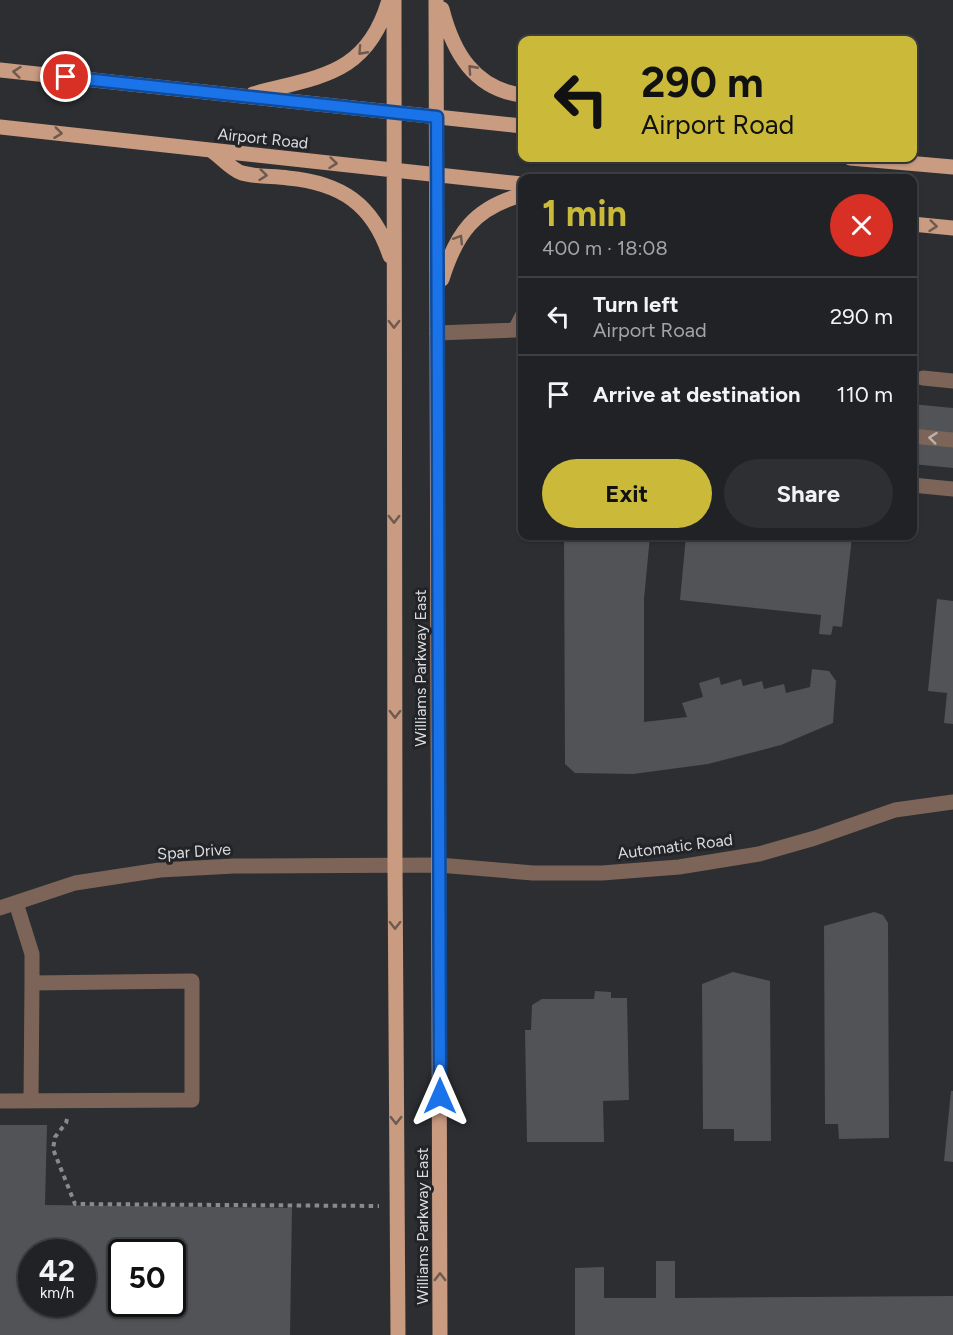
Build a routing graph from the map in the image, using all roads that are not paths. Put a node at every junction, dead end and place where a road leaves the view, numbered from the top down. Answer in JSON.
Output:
{"nodes":[{"id":1,"x":389,"y":0,"type":"edge"},
{"id":2,"x":394,"y":0,"type":"edge"},
{"id":3,"x":438,"y":0,"type":"edge"},
{"id":4,"x":0,"y":70,"type":"edge"},
{"id":5,"x":518,"y":94,"type":"edge"},
{"id":6,"x":243,"y":96,"type":"junction"},
{"id":7,"x":394,"y":112,"type":"junction"},
{"id":8,"x":437,"y":117,"type":"junction"},
{"id":9,"x":518,"y":126,"type":"edge"},
{"id":10,"x":0,"y":127,"type":"edge"},
{"id":11,"x":212,"y":151,"type":"junction"},
{"id":12,"x":896,"y":162,"type":"edge"},
{"id":13,"x":953,"y":167,"type":"edge"},
{"id":14,"x":394,"y":170,"type":"junction"},
{"id":15,"x":437,"y":175,"type":"junction"},
{"id":16,"x":518,"y":184,"type":"edge"},
{"id":17,"x":518,"y":197,"type":"edge"},
{"id":18,"x":917,"y":224,"type":"edge"},
{"id":19,"x":953,"y":228,"type":"edge"},
{"id":20,"x":393,"y":266,"type":"junction"},
{"id":21,"x":438,"y":293,"type":"junction"},
{"id":22,"x":518,"y":331,"type":"edge"},
{"id":23,"x":437,"y":333,"type":"junction"},
{"id":24,"x":923,"y":378,"type":"dead end"},
{"id":25,"x":953,"y":381,"type":"edge"},
{"id":26,"x":917,"y":436,"type":"edge"},
{"id":27,"x":953,"y":440,"type":"edge"},
{"id":28,"x":917,"y":485,"type":"edge"},
{"id":29,"x":953,"y":489,"type":"edge"},
{"id":30,"x":953,"y":802,"type":"edge"},
{"id":31,"x":439,"y":866,"type":"junction"},
{"id":32,"x":395,"y":867,"type":"junction"},
{"id":33,"x":16,"y":903,"type":"junction"},
{"id":34,"x":0,"y":908,"type":"edge"},
{"id":35,"x":32,"y":983,"type":"junction"},
{"id":36,"x":31,"y":1100,"type":"junction"},
{"id":37,"x":0,"y":1101,"type":"edge"},
{"id":38,"x":398,"y":1335,"type":"edge"},
{"id":39,"x":440,"y":1335,"type":"edge"}],
"edges":[{"from":1,"to":6,"type":"main road","one_way":true},
{"from":2,"to":7,"type":"main road","name":"Williams Parkway East"},
{"from":5,"to":3,"type":"main road","one_way":true},
{"from":3,"to":8,"type":"main road","name":"Williams Parkway East"},
{"from":6,"to":4,"type":"main road","one_way":true},
{"from":6,"to":7,"type":"main road"},
{"from":7,"to":8,"type":"main road"},
{"from":7,"to":14,"type":"main road","name":"Williams Parkway East"},
{"from":8,"to":9,"type":"main road"},
{"from":8,"to":15,"type":"main road","name":"Williams Parkway East"},
{"from":10,"to":11,"type":"main road","name":"Airport Road","one_way":true},
{"from":11,"to":14,"type":"main road","name":"Airport Road","one_way":true},
{"from":11,"to":20,"type":"main road","one_way":true},
{"from":12,"to":13,"type":"main road"},
{"from":14,"to":15,"type":"main road","name":"Airport Road"},
{"from":14,"to":20,"type":"main road","name":"Williams Parkway East"},
{"from":15,"to":16,"type":"main road","name":"Airport Road"},
{"from":15,"to":21,"type":"main road","name":"Williams Parkway East"},
{"from":21,"to":17,"type":"main road","one_way":true},
{"from":18,"to":19,"type":"main road","one_way":true},
{"from":20,"to":32,"type":"main road","name":"Williams Parkway East","one_way":true},
{"from":21,"to":23,"type":"main road","name":"Williams Parkway East"},
{"from":22,"to":23,"type":"street"},
{"from":23,"to":31,"type":"main road","name":"Williams Parkway East"},
{"from":24,"to":25,"type":"street"},
{"from":27,"to":26,"type":"street","one_way":true},
{"from":28,"to":29,"type":"street"},
{"from":30,"to":31,"type":"street","name":"Automatic Road"},
{"from":31,"to":32,"type":"street","name":"Automatic Road"},
{"from":39,"to":31,"type":"main road","name":"Williams Parkway East","one_way":true},
{"from":32,"to":33,"type":"street","name":"Spar Drive"},
{"from":32,"to":38,"type":"main road","name":"Williams Parkway East","one_way":true},
{"from":33,"to":34,"type":"street","name":"Spar Drive"},
{"from":33,"to":35,"type":"street"},
{"from":35,"to":36,"type":"street"},
{"from":35,"to":36,"type":"street"},
{"from":36,"to":37,"type":"street"}]}
